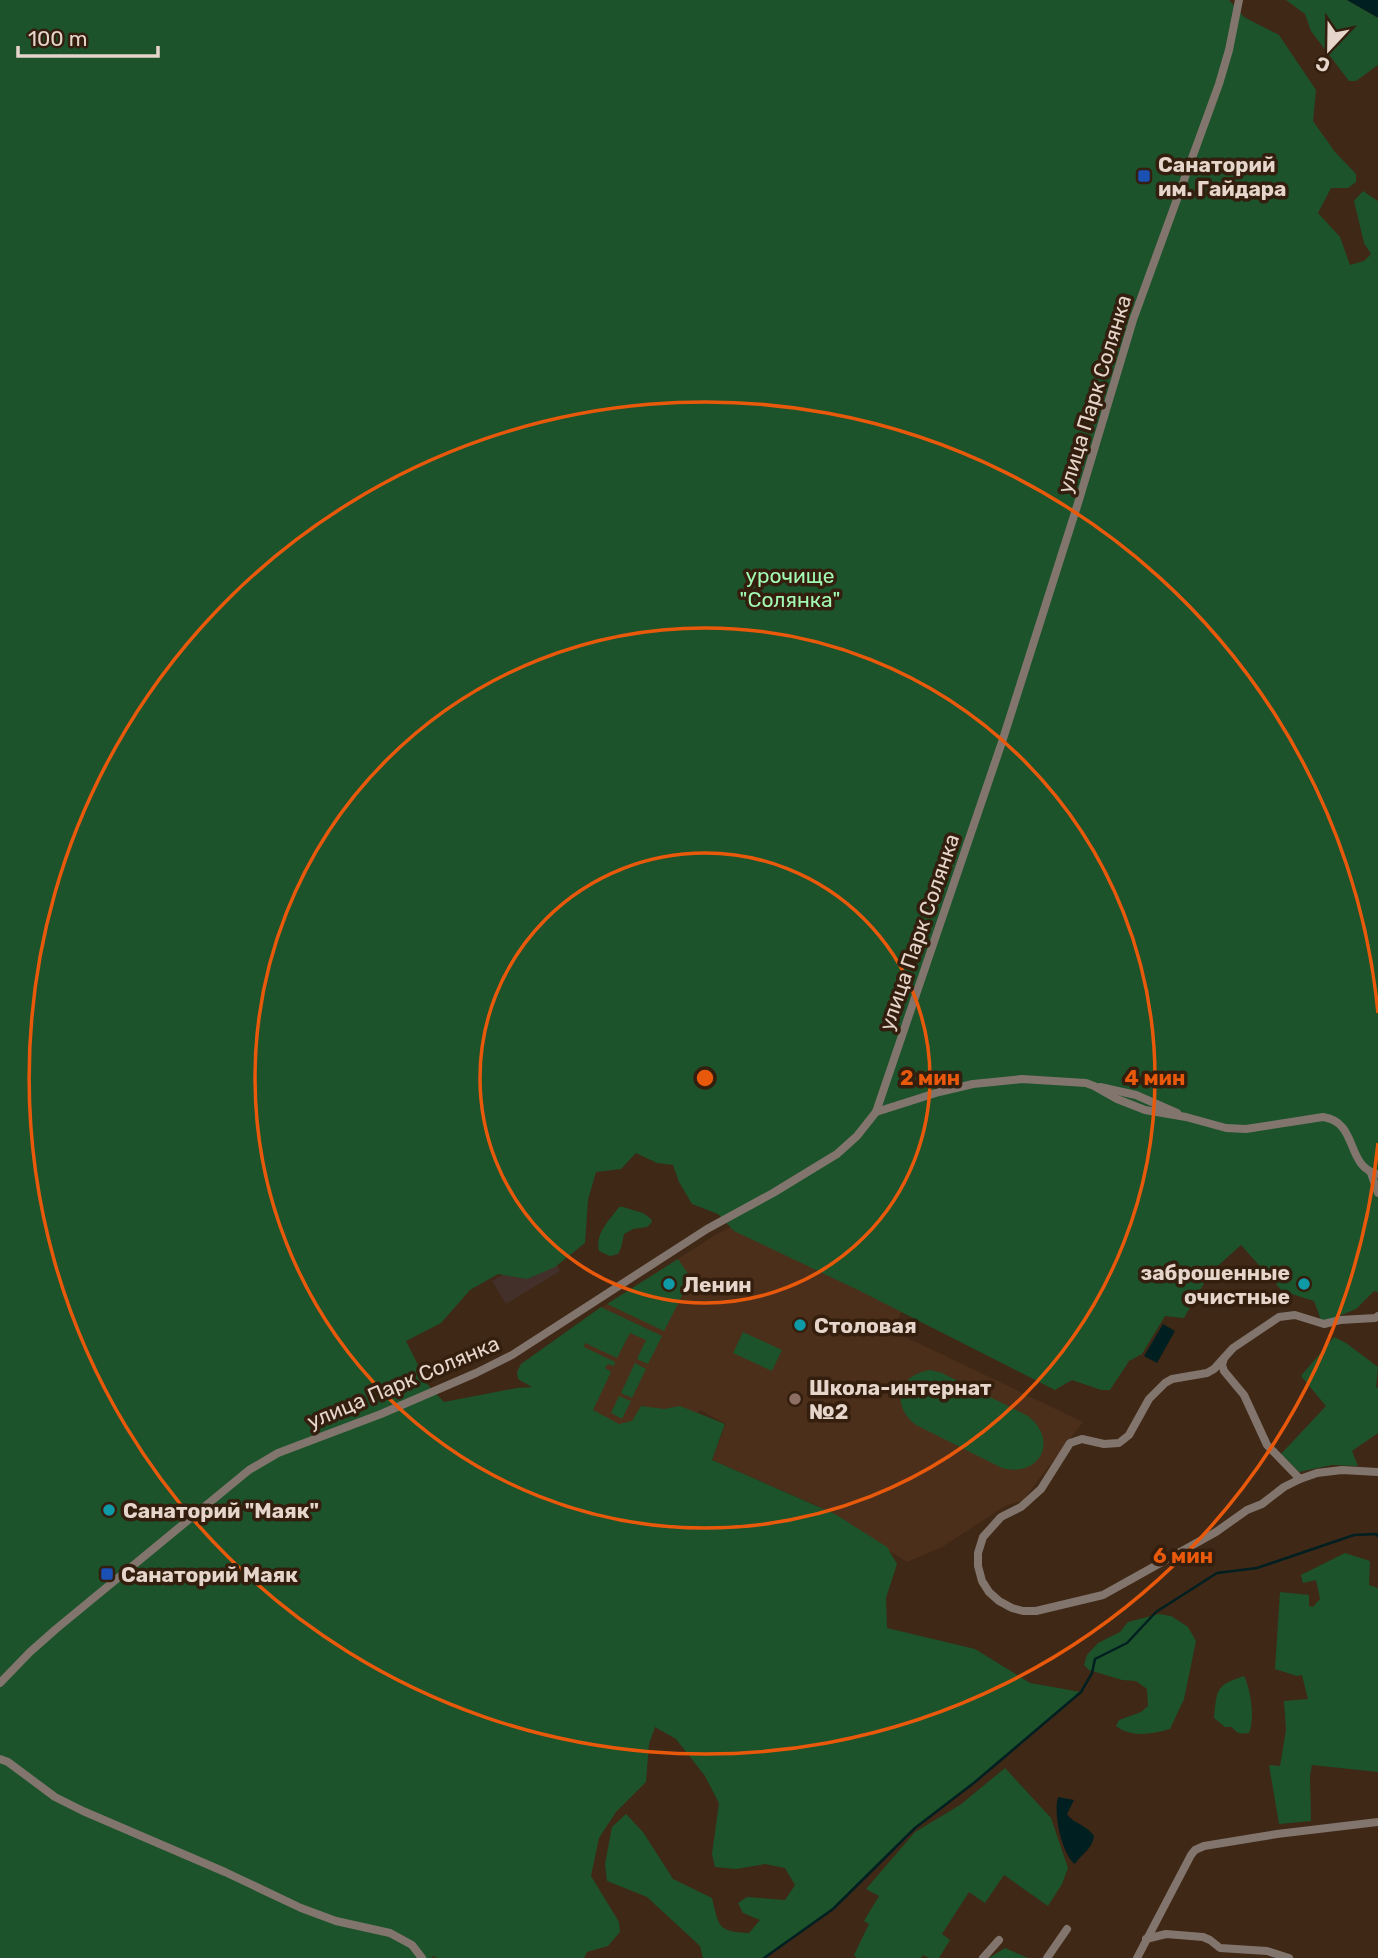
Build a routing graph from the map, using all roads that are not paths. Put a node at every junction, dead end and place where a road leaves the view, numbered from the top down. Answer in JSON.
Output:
{"nodes":[{"id":1,"x":1239,"y":0,"type":"edge"},
{"id":2,"x":876,"y":1112,"type":"junction"},
{"id":3,"x":1375,"y":1174,"type":"edge"},
{"id":4,"x":1378,"y":1193,"type":"edge"},
{"id":5,"x":1378,"y":1315,"type":"edge"},
{"id":6,"x":1224,"y":1358,"type":"junction"},
{"id":7,"x":1378,"y":1472,"type":"edge"},
{"id":8,"x":1300,"y":1479,"type":"junction"},
{"id":9,"x":0,"y":1683,"type":"edge"},
{"id":10,"x":3,"y":1758,"type":"edge"},
{"id":11,"x":1378,"y":1822,"type":"edge"},
{"id":12,"x":1067,"y":1929,"type":"dead end"},
{"id":13,"x":1146,"y":1939,"type":"junction"},
{"id":14,"x":999,"y":1940,"type":"dead end"},
{"id":15,"x":422,"y":1958,"type":"edge"},
{"id":16,"x":983,"y":1958,"type":"edge"},
{"id":17,"x":1048,"y":1958,"type":"edge"},
{"id":18,"x":1137,"y":1958,"type":"edge"},
{"id":19,"x":1289,"y":1958,"type":"edge"}],
"edges":[{"from":1,"to":2,"type":"street","name":"улица Парк Солянка"},
{"from":2,"to":3,"type":"street"},
{"from":2,"to":9,"type":"street","name":"улица Парк Солянка"},
{"from":3,"to":4,"type":"street"},
{"from":5,"to":6,"type":"street"},
{"from":6,"to":8,"type":"street"},
{"from":6,"to":8,"type":"street"},
{"from":7,"to":8,"type":"street"},
{"from":10,"to":15,"type":"street"},
{"from":11,"to":13,"type":"street"},
{"from":12,"to":17,"type":"street"},
{"from":13,"to":18,"type":"street"},
{"from":13,"to":19,"type":"street"},
{"from":14,"to":16,"type":"street"}]}
